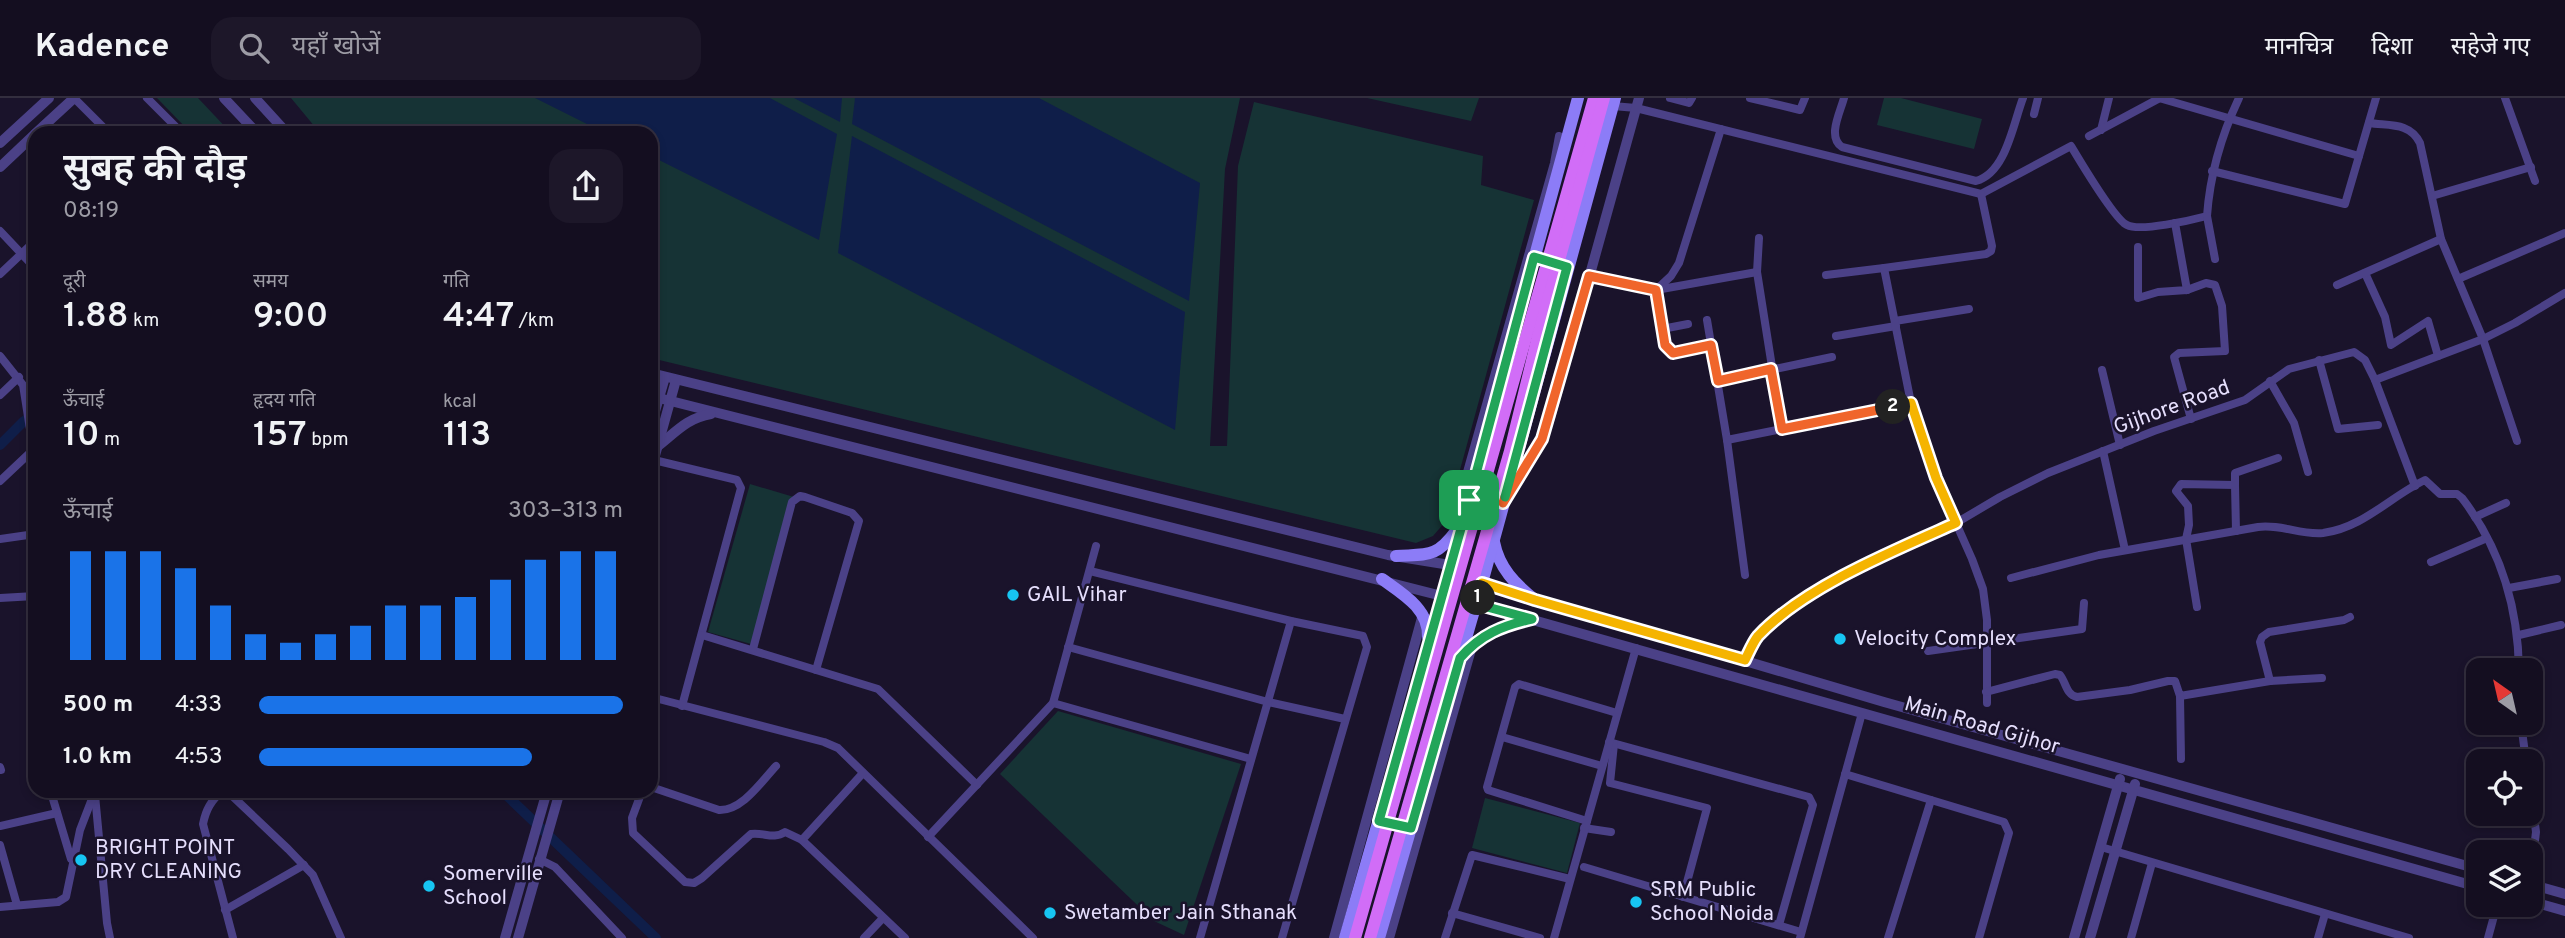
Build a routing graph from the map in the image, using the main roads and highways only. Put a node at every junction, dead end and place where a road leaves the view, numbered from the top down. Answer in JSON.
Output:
{"nodes":[{"id":1,"x":1578,"y":98,"type":"edge"},
{"id":2,"x":1594,"y":98,"type":"edge"},
{"id":3,"x":1611,"y":101,"type":"edge"},
{"id":4,"x":1534,"y":257,"type":"junction"},
{"id":5,"x":1567,"y":267,"type":"junction"},
{"id":6,"x":1463,"y":522,"type":"junction"},
{"id":7,"x":1493,"y":542,"type":"junction"},
{"id":8,"x":1396,"y":556,"type":"road end"},
{"id":9,"x":1382,"y":579,"type":"road end"},
{"id":10,"x":1535,"y":600,"type":"road end"},
{"id":11,"x":1532,"y":619,"type":"road end"},
{"id":12,"x":1428,"y":648,"type":"junction"},
{"id":13,"x":1460,"y":658,"type":"junction"},
{"id":14,"x":1379,"y":821,"type":"junction"},
{"id":15,"x":1411,"y":828,"type":"junction"},
{"id":16,"x":1345,"y":938,"type":"edge"},
{"id":17,"x":1355,"y":938,"type":"edge"},
{"id":18,"x":1370,"y":938,"type":"edge"},
{"id":19,"x":1379,"y":938,"type":"edge"}],
"edges":[{"from":1,"to":4,"type":"main road"},
{"from":2,"to":17,"type":"main road","bridge":true},
{"from":3,"to":5,"type":"main road"},
{"from":3,"to":18,"type":"main road","bridge":true},
{"from":4,"to":5,"type":"main road"},
{"from":4,"to":6,"type":"main road"},
{"from":5,"to":7,"type":"main road"},
{"from":6,"to":8,"type":"main road"},
{"from":6,"to":12,"type":"main road"},
{"from":7,"to":10,"type":"main road"},
{"from":7,"to":13,"type":"main road"},
{"from":9,"to":12,"type":"main road"},
{"from":11,"to":13,"type":"main road"},
{"from":12,"to":14,"type":"main road"},
{"from":13,"to":15,"type":"main road"},
{"from":14,"to":15,"type":"main road"},
{"from":14,"to":16,"type":"main road"},
{"from":15,"to":19,"type":"main road"}]}
